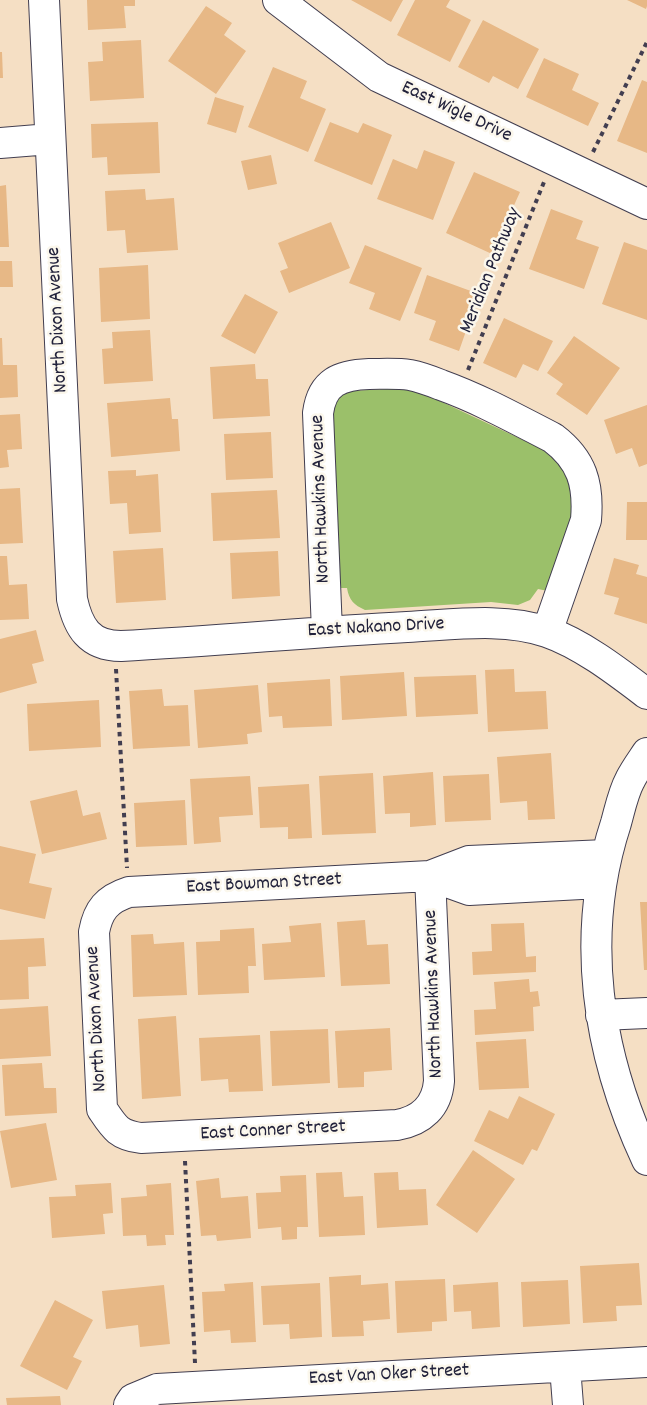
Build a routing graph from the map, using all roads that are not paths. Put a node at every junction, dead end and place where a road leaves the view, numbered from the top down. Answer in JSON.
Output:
{"nodes":[{"id":1,"x":44,"y":0,"type":"edge"},
{"id":2,"x":278,"y":0,"type":"edge"},
{"id":3,"x":50,"y":140,"type":"junction"},
{"id":4,"x":0,"y":143,"type":"edge"},
{"id":5,"x":647,"y":204,"type":"edge"},
{"id":6,"x":327,"y":632,"type":"junction"},
{"id":7,"x":548,"y":632,"type":"junction"},
{"id":8,"x":88,"y":636,"type":"joint"},
{"id":9,"x":647,"y":694,"type":"edge"},
{"id":10,"x":647,"y":753,"type":"edge"},
{"id":11,"x":603,"y":869,"type":"junction"},
{"id":12,"x":430,"y":876,"type":"junction"},
{"id":13,"x":103,"y":906,"type":"joint"},
{"id":14,"x":647,"y":1013,"type":"edge"},
{"id":15,"x":601,"y":1015,"type":"junction"},
{"id":16,"x":428,"y":1110,"type":"joint"},
{"id":17,"x":116,"y":1130,"type":"joint"},
{"id":18,"x":647,"y":1160,"type":"edge"},
{"id":19,"x":647,"y":1362,"type":"edge"},
{"id":20,"x":565,"y":1367,"type":"junction"},
{"id":21,"x":131,"y":1402,"type":"edge"},
{"id":22,"x":568,"y":1405,"type":"edge"}],
"edges":[{"from":1,"to":3,"type":"street","name":"North Dixon Avenue"},
{"from":2,"to":5,"type":"street","name":"East Wigle Drive"},
{"from":3,"to":4,"type":"street"},
{"from":3,"to":8,"type":"street","name":"North Dixon Avenue"},
{"from":6,"to":7,"type":"street","name":"East Nakano Drive"},
{"from":6,"to":7,"type":"street","name":"North Hawkins Avenue"},
{"from":6,"to":8,"type":"street","name":"East Nakano Drive"},
{"from":7,"to":9,"type":"street","name":"East Nakano Drive"},
{"from":10,"to":11,"type":"street"},
{"from":11,"to":12,"type":"street","name":"East Bowman Street"},
{"from":11,"to":15,"type":"street"},
{"from":12,"to":13,"type":"street","name":"East Bowman Street"},
{"from":12,"to":16,"type":"street","name":"North Hawkins Avenue"},
{"from":13,"to":17,"type":"street","name":"North Dixon Avenue"},
{"from":14,"to":15,"type":"street"},
{"from":15,"to":18,"type":"street"},
{"from":16,"to":17,"type":"street","name":"East Conner Street"},
{"from":19,"to":20,"type":"street","name":"East Van Oker Street"},
{"from":20,"to":21,"type":"street","name":"East Van Oker Street"},
{"from":20,"to":22,"type":"street"}]}
